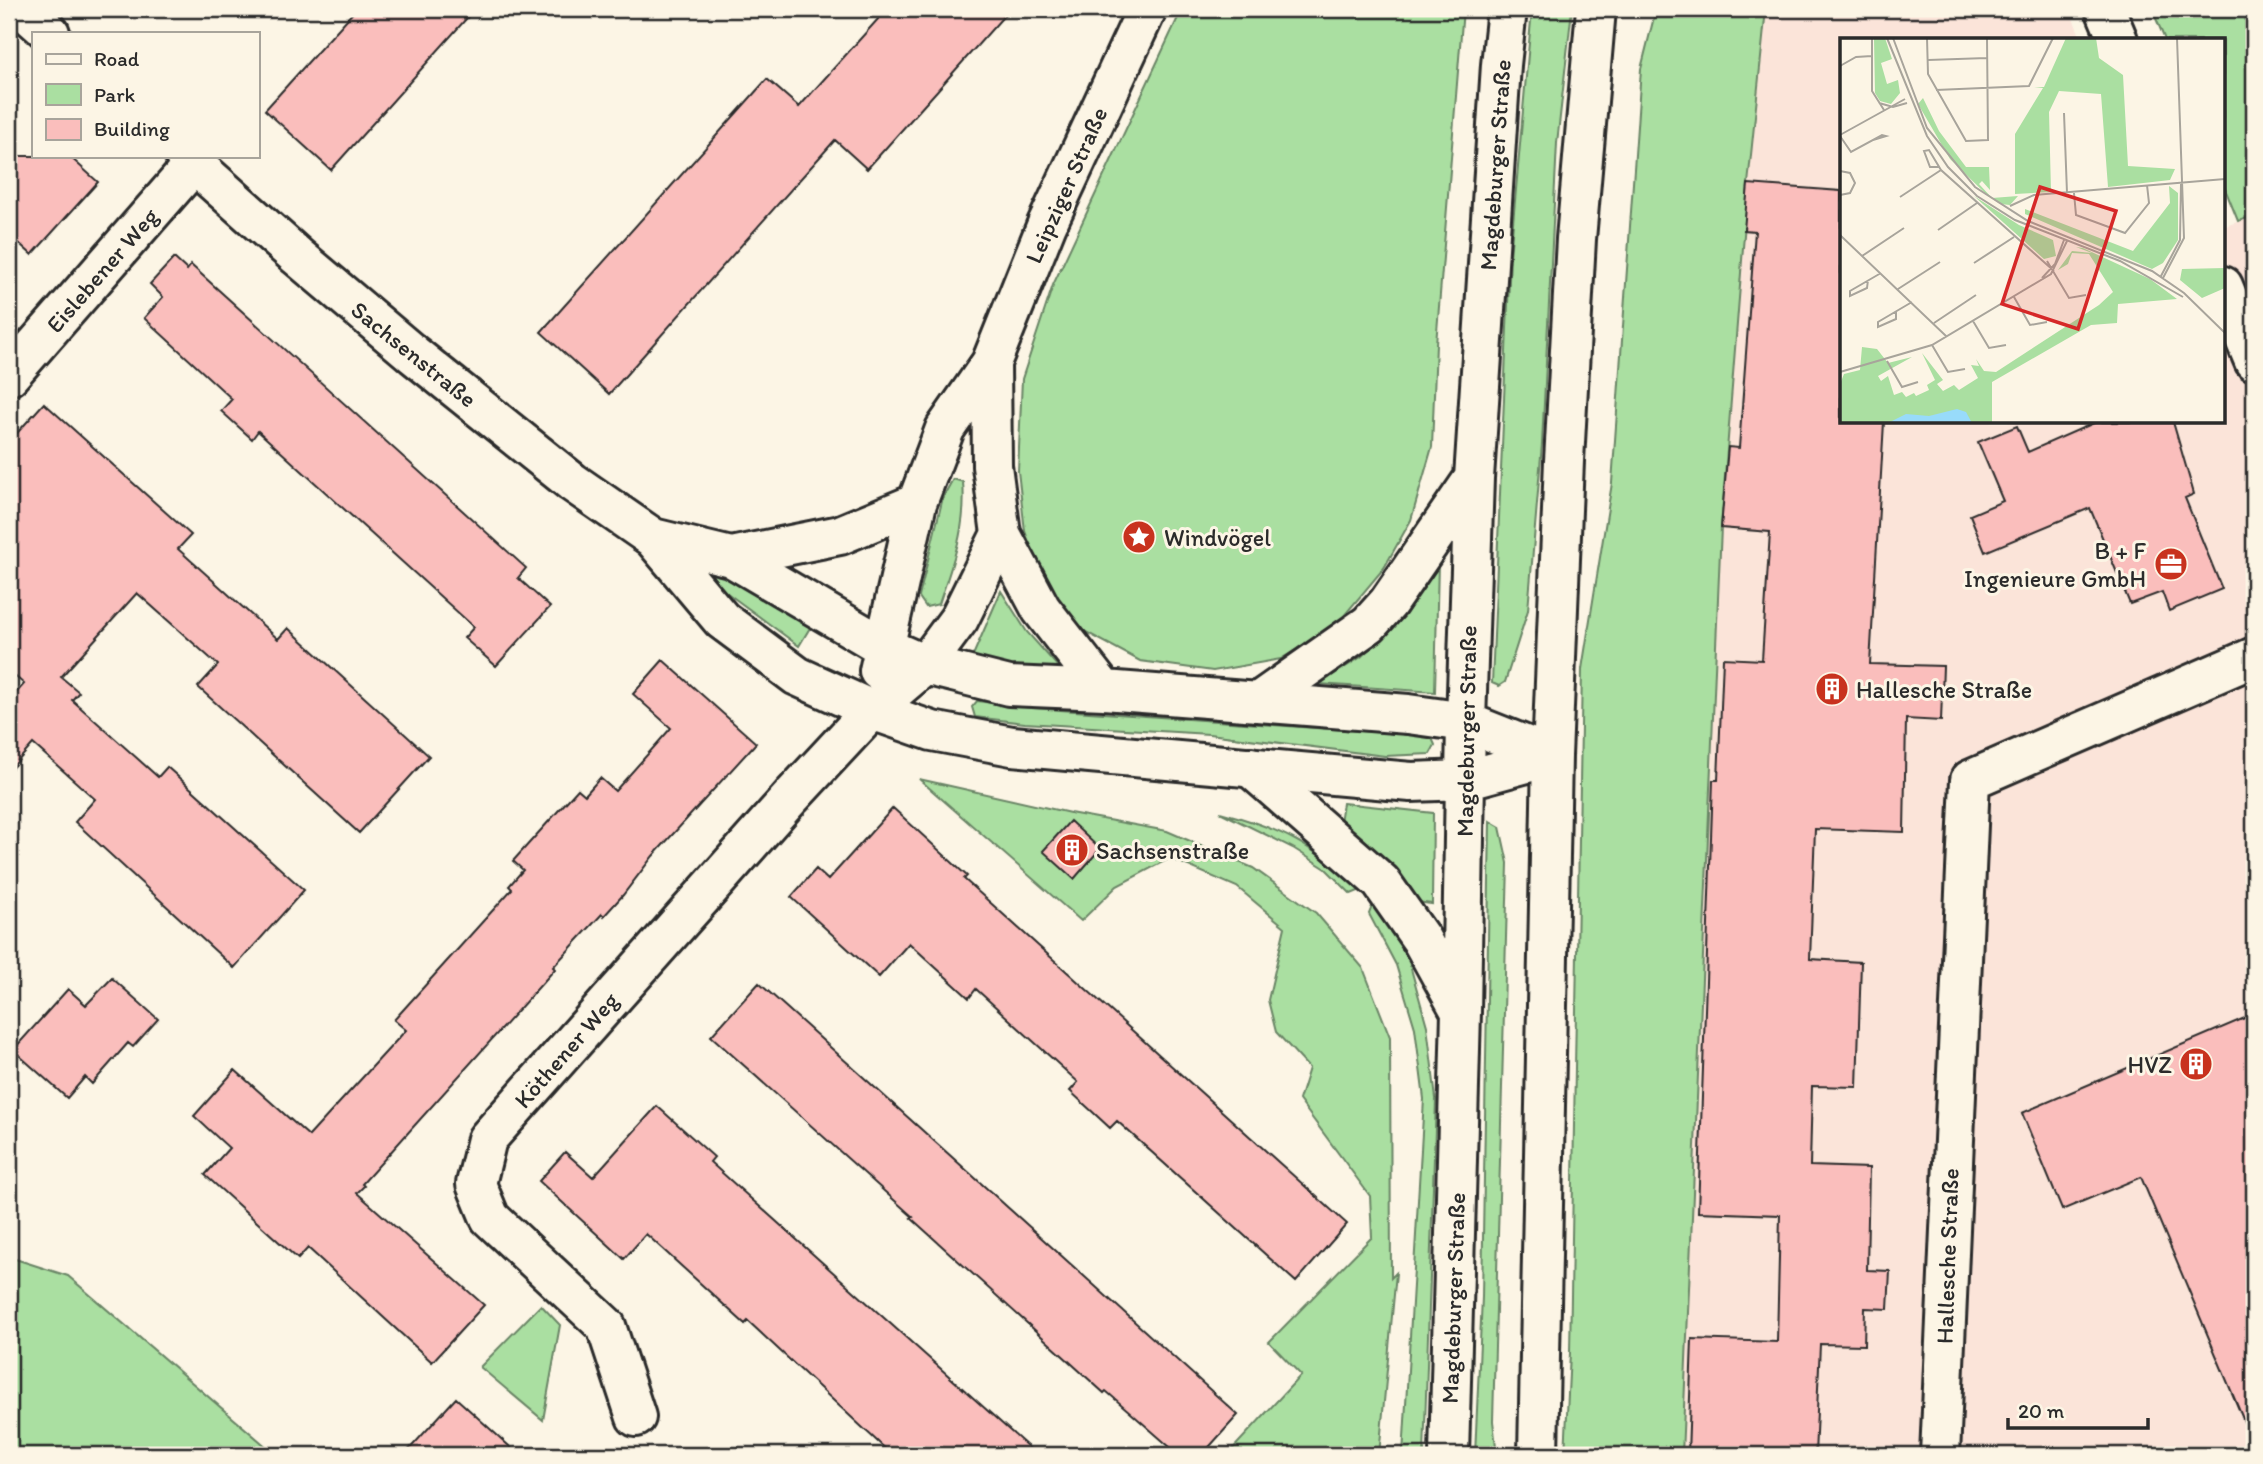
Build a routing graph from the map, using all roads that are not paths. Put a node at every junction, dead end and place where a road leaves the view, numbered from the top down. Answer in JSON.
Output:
{"nodes":[{"id":1,"x":23,"y":9,"type":"edge"},
{"id":2,"x":1147,"y":9,"type":"edge"},
{"id":3,"x":1507,"y":9,"type":"edge"},
{"id":4,"x":1596,"y":9,"type":"edge"},
{"id":5,"x":2105,"y":9,"type":"edge"},
{"id":6,"x":49,"y":32,"type":"edge"},
{"id":7,"x":2117,"y":38,"type":"edge"},
{"id":8,"x":190,"y":160,"type":"edge"},
{"id":9,"x":2224,"y":288,"type":"edge"},
{"id":10,"x":2254,"y":361,"type":"edge"},
{"id":11,"x":991,"y":363,"type":"junction"},
{"id":12,"x":9,"y":376,"type":"edge"},
{"id":13,"x":1474,"y":478,"type":"junction"},
{"id":14,"x":917,"y":503,"type":"junction"},
{"id":15,"x":1001,"y":534,"type":"junction"},
{"id":16,"x":653,"y":538,"type":"junction"},
{"id":17,"x":731,"y":557,"type":"junction"},
{"id":18,"x":884,"y":647,"type":"junction"},
{"id":19,"x":2254,"y":657,"type":"edge"},
{"id":20,"x":925,"y":664,"type":"junction"},
{"id":21,"x":1104,"y":690,"type":"junction"},
{"id":22,"x":1258,"y":702,"type":"junction"},
{"id":23,"x":872,"y":710,"type":"junction"},
{"id":24,"x":1466,"y":722,"type":"junction"},
{"id":25,"x":1552,"y":756,"type":"junction"},
{"id":26,"x":1250,"y":767,"type":"junction"},
{"id":27,"x":1465,"y":780,"type":"junction"},
{"id":28,"x":1461,"y":1012,"type":"junction"},
{"id":29,"x":636,"y":1417,"type":"dead end"},
{"id":30,"x":1449,"y":1455,"type":"edge"},
{"id":31,"x":1538,"y":1455,"type":"edge"},
{"id":32,"x":1940,"y":1455,"type":"edge"}],
"edges":[{"from":1,"to":6,"type":"street"},
{"from":2,"to":11,"type":"street","name":"Leipziger Straße"},
{"from":3,"to":13,"type":"street","name":"Magdeburger Straße"},
{"from":4,"to":25,"type":"street"},
{"from":5,"to":7,"type":"street"},
{"from":8,"to":12,"type":"street","name":"Eislebener Weg"},
{"from":8,"to":16,"type":"street","name":"Sachsenstraße"},
{"from":9,"to":10,"type":"street"},
{"from":11,"to":14,"type":"street","name":"Leipziger Straße"},
{"from":11,"to":15,"type":"street","name":"Leipziger Straße"},
{"from":13,"to":22,"type":"street"},
{"from":13,"to":24,"type":"street","name":"Magdeburger Straße"},
{"from":14,"to":17,"type":"street"},
{"from":14,"to":18,"type":"street","name":"Leipziger Straße"},
{"from":15,"to":20,"type":"street"},
{"from":15,"to":21,"type":"street","name":"Leipziger Straße"},
{"from":16,"to":17,"type":"street","name":"Sachsenstraße"},
{"from":16,"to":23,"type":"street","name":"Sachsenstraße"},
{"from":17,"to":18,"type":"street","name":"Sachsenstraße"},
{"from":18,"to":20,"type":"street","name":"Sachsenstraße"},
{"from":18,"to":23,"type":"street","name":"Leipziger Straße"},
{"from":19,"to":32,"type":"street","name":"Hallesche Straße"},
{"from":20,"to":21,"type":"street","name":"Sachsenstraße"},
{"from":20,"to":23,"type":"street"},
{"from":21,"to":22,"type":"street","name":"Sachsenstraße"},
{"from":22,"to":24,"type":"street","name":"Sachsenstraße"},
{"from":23,"to":26,"type":"street","name":"Sachsenstraße"},
{"from":23,"to":29,"type":"street","name":"Köthener Weg"},
{"from":24,"to":25,"type":"street","name":"Sachsenstraße"},
{"from":24,"to":27,"type":"street","name":"Magdeburger Straße"},
{"from":25,"to":27,"type":"street","name":"Sachsenstraße"},
{"from":25,"to":31,"type":"street"},
{"from":26,"to":27,"type":"street","name":"Sachsenstraße"},
{"from":26,"to":28,"type":"street"},
{"from":27,"to":28,"type":"street","name":"Magdeburger Straße"},
{"from":28,"to":30,"type":"street","name":"Magdeburger Straße"}]}
